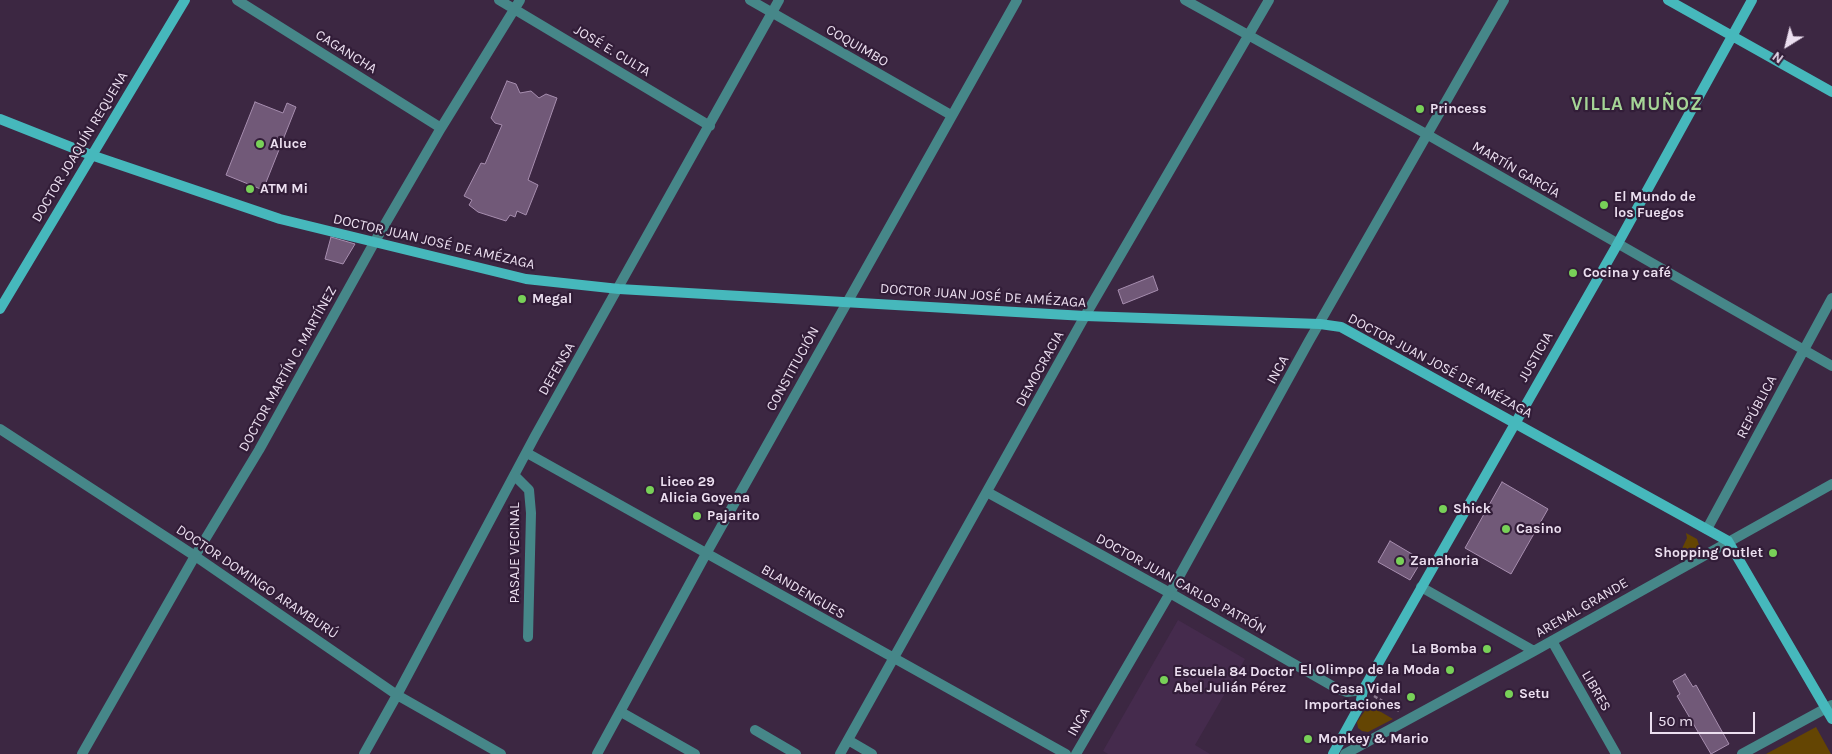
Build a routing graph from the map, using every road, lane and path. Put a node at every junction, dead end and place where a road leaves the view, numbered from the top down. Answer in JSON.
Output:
{"nodes":[{"id":1,"x":185,"y":0,"type":"edge"},
{"id":2,"x":237,"y":0,"type":"edge"},
{"id":3,"x":499,"y":0,"type":"edge"},
{"id":4,"x":750,"y":0,"type":"edge"},
{"id":5,"x":780,"y":0,"type":"edge"},
{"id":6,"x":1017,"y":0,"type":"edge"},
{"id":7,"x":1185,"y":0,"type":"edge"},
{"id":8,"x":1269,"y":0,"type":"edge"},
{"id":9,"x":1504,"y":0,"type":"edge"},
{"id":10,"x":1668,"y":0,"type":"edge"},
{"id":11,"x":1752,"y":0,"type":"edge"},
{"id":12,"x":517,"y":5,"type":"edge"},
{"id":13,"x":772,"y":13,"type":"junction"},
{"id":14,"x":1248,"y":36,"type":"junction"},
{"id":15,"x":1732,"y":36,"type":"junction"},
{"id":16,"x":1832,"y":92,"type":"edge"},
{"id":17,"x":950,"y":116,"type":"junction"},
{"id":18,"x":0,"y":119,"type":"edge"},
{"id":19,"x":710,"y":126,"type":"junction"},
{"id":20,"x":441,"y":128,"type":"junction"},
{"id":21,"x":1428,"y":135,"type":"junction"},
{"id":22,"x":91,"y":156,"type":"junction"},
{"id":23,"x":374,"y":243,"type":"junction"},
{"id":24,"x":1617,"y":245,"type":"junction"},
{"id":25,"x":619,"y":289,"type":"junction"},
{"id":26,"x":1832,"y":298,"type":"edge"},
{"id":27,"x":847,"y":301,"type":"junction"},
{"id":28,"x":0,"y":309,"type":"edge"},
{"id":29,"x":1084,"y":316,"type":"junction"},
{"id":30,"x":1320,"y":324,"type":"junction"},
{"id":31,"x":1804,"y":350,"type":"junction"},
{"id":32,"x":1832,"y":366,"type":"edge"},
{"id":33,"x":1514,"y":422,"type":"junction"},
{"id":34,"x":0,"y":429,"type":"edge"},
{"id":35,"x":527,"y":453,"type":"junction"},
{"id":36,"x":515,"y":476,"type":"junction"},
{"id":37,"x":1832,"y":484,"type":"edge"},
{"id":38,"x":987,"y":492,"type":"junction"},
{"id":39,"x":1707,"y":529,"type":"junction"},
{"id":40,"x":1728,"y":541,"type":"junction"},
{"id":41,"x":707,"y":552,"type":"junction"},
{"id":42,"x":195,"y":556,"type":"junction"},
{"id":43,"x":1422,"y":587,"type":"junction"},
{"id":44,"x":1170,"y":593,"type":"junction"},
{"id":45,"x":528,"y":636,"type":"dead end"},
{"id":46,"x":1552,"y":641,"type":"junction"},
{"id":47,"x":1534,"y":651,"type":"junction"},
{"id":48,"x":894,"y":659,"type":"junction"},
{"id":49,"x":1363,"y":690,"type":"junction"},
{"id":50,"x":397,"y":695,"type":"junction"},
{"id":51,"x":1829,"y":706,"type":"edge"},
{"id":52,"x":621,"y":712,"type":"junction"},
{"id":53,"x":1411,"y":718,"type":"junction"},
{"id":54,"x":1832,"y":719,"type":"edge"},
{"id":55,"x":755,"y":730,"type":"dead end"},
{"id":56,"x":848,"y":740,"type":"junction"},
{"id":57,"x":1362,"y":750,"type":"edge"},
{"id":58,"x":82,"y":754,"type":"edge"},
{"id":59,"x":364,"y":754,"type":"edge"},
{"id":60,"x":501,"y":754,"type":"edge"},
{"id":61,"x":597,"y":754,"type":"edge"},
{"id":62,"x":695,"y":754,"type":"edge"},
{"id":63,"x":796,"y":754,"type":"edge"},
{"id":64,"x":840,"y":754,"type":"edge"},
{"id":65,"x":872,"y":754,"type":"edge"},
{"id":66,"x":1066,"y":754,"type":"edge"},
{"id":67,"x":1076,"y":754,"type":"edge"},
{"id":68,"x":1333,"y":754,"type":"edge"},
{"id":69,"x":1345,"y":754,"type":"edge"},
{"id":70,"x":1616,"y":754,"type":"edge"},
{"id":71,"x":1742,"y":754,"type":"edge"}],
"edges":[{"from":1,"to":22,"type":"street","name":"DOCTOR JOAQUÍN REQUENA"},
{"from":2,"to":20,"type":"street","name":"CAGANCHA"},
{"from":3,"to":12,"type":"street","name":"JOSÉ E. CULTA"},
{"from":4,"to":13,"type":"street","name":"COQUIMBO"},
{"from":5,"to":13,"type":"street","name":"DEFENSA"},
{"from":6,"to":17,"type":"street","name":"CONSTITUCIÓN"},
{"from":7,"to":14,"type":"street","name":"MARTÍN GARCÍA"},
{"from":8,"to":14,"type":"street","name":"DEMOCRACIA"},
{"from":9,"to":21,"type":"street","name":"INCA"},
{"from":10,"to":15,"type":"street"},
{"from":11,"to":15,"type":"street","name":"JUSTICIA"},
{"from":12,"to":19,"type":"street","name":"JOSÉ E. CULTA"},
{"from":12,"to":20,"type":"street","name":"DOCTOR MARTÍN C. MARTÍNEZ"},
{"from":13,"to":17,"type":"street","name":"COQUIMBO"},
{"from":13,"to":19,"type":"street","name":"DEFENSA"},
{"from":14,"to":21,"type":"street","name":"MARTÍN GARCÍA"},
{"from":14,"to":29,"type":"street","name":"DEMOCRACIA"},
{"from":15,"to":16,"type":"street"},
{"from":15,"to":24,"type":"street","name":"JUSTICIA"},
{"from":17,"to":27,"type":"street","name":"CONSTITUCIÓN"},
{"from":18,"to":22,"type":"street","name":"DOCTOR JUAN JOSÉ DE AMÉZAGA"},
{"from":19,"to":25,"type":"street","name":"DEFENSA"},
{"from":20,"to":23,"type":"street","name":"DOCTOR MARTÍN C. MARTÍNEZ"},
{"from":21,"to":24,"type":"street","name":"MARTÍN GARCÍA"},
{"from":21,"to":30,"type":"street","name":"INCA"},
{"from":22,"to":23,"type":"street","name":"DOCTOR JUAN JOSÉ DE AMÉZAGA"},
{"from":22,"to":28,"type":"street","name":"DOCTOR JOAQUÍN REQUENA"},
{"from":23,"to":25,"type":"street","name":"DOCTOR JUAN JOSÉ DE AMÉZAGA"},
{"from":23,"to":42,"type":"street","name":"DOCTOR MARTÍN C. MARTÍNEZ"},
{"from":24,"to":31,"type":"street","name":"MARTÍN GARCÍA"},
{"from":24,"to":33,"type":"street","name":"JUSTICIA"},
{"from":25,"to":27,"type":"street","name":"DOCTOR JUAN JOSÉ DE AMÉZAGA"},
{"from":25,"to":35,"type":"street","name":"DEFENSA"},
{"from":26,"to":31,"type":"street","name":"REPÚBLICA"},
{"from":27,"to":29,"type":"street","name":"DOCTOR JUAN JOSÉ DE AMÉZAGA"},
{"from":27,"to":41,"type":"street","name":"CONSTITUCIÓN"},
{"from":29,"to":30,"type":"street","name":"DOCTOR JUAN JOSÉ DE AMÉZAGA"},
{"from":29,"to":38,"type":"street","name":"DEMOCRACIA"},
{"from":30,"to":33,"type":"street","name":"DOCTOR JUAN JOSÉ DE AMÉZAGA"},
{"from":30,"to":44,"type":"street","name":"INCA"},
{"from":31,"to":32,"type":"street","name":"MARTÍN GARCÍA"},
{"from":31,"to":39,"type":"street","name":"REPÚBLICA"},
{"from":33,"to":39,"type":"street","name":"DOCTOR JUAN JOSÉ DE AMÉZAGA"},
{"from":33,"to":43,"type":"street","name":"JUSTICIA"},
{"from":34,"to":42,"type":"street","name":"DOCTOR DOMINGO ARAMBURÚ"},
{"from":35,"to":36,"type":"street","name":"DEFENSA"},
{"from":35,"to":41,"type":"street","name":"BLANDENGUES"},
{"from":36,"to":45,"type":"street","name":"PASAJE VECINAL"},
{"from":36,"to":50,"type":"street","name":"DEFENSA"},
{"from":37,"to":40,"type":"street","name":"ARENAL GRANDE"},
{"from":38,"to":44,"type":"street","name":"DOCTOR JUAN CARLOS PATRÓN"},
{"from":38,"to":48,"type":"street","name":"DEMOCRACIA"},
{"from":39,"to":40,"type":"street","name":"DOCTOR JUAN JOSÉ DE AMÉZAGA"},
{"from":40,"to":46,"type":"street","name":"ARENAL GRANDE"},
{"from":40,"to":51,"type":"street","name":"DOCTOR JUAN JOSÉ DE AMÉZAGA"},
{"from":41,"to":48,"type":"street","name":"BLANDENGUES"},
{"from":41,"to":52,"type":"street","name":"CONSTITUCIÓN"},
{"from":42,"to":50,"type":"street","name":"DOCTOR DOMINGO ARAMBURÚ"},
{"from":42,"to":58,"type":"street","name":"DOCTOR MARTÍN C. MARTÍNEZ"},
{"from":43,"to":47,"type":"street"},
{"from":43,"to":49,"type":"street","name":"JUSTICIA"},
{"from":44,"to":49,"type":"street","name":"DOCTOR JUAN CARLOS PATRÓN"},
{"from":44,"to":67,"type":"street","name":"INCA"},
{"from":46,"to":47,"type":"street","name":"ARENAL GRANDE"},
{"from":46,"to":70,"type":"street","name":"LIBRES"},
{"from":47,"to":53,"type":"street","name":"ARENAL GRANDE"},
{"from":48,"to":56,"type":"street","name":"DEMOCRACIA"},
{"from":48,"to":66,"type":"street","name":"BLANDENGUES"},
{"from":49,"to":53,"type":"path"},
{"from":49,"to":68,"type":"street","name":"JUSTICIA"},
{"from":50,"to":59,"type":"street","name":"DEFENSA"},
{"from":50,"to":60,"type":"street","name":"DOCTOR DOMINGO ARAMBURÚ"},
{"from":51,"to":54,"type":"street","name":"DOCTOR JUAN JOSÉ DE AMÉZAGA"},
{"from":51,"to":71,"type":"street"},
{"from":52,"to":61,"type":"street","name":"CONSTITUCIÓN"},
{"from":52,"to":62,"type":"street"},
{"from":53,"to":57,"type":"street","name":"ARENAL GRANDE"},
{"from":55,"to":63,"type":"street"},
{"from":56,"to":64,"type":"street","name":"DEMOCRACIA"},
{"from":56,"to":65,"type":"street"},
{"from":57,"to":69,"type":"street","name":"ARENAL GRANDE"}]}
